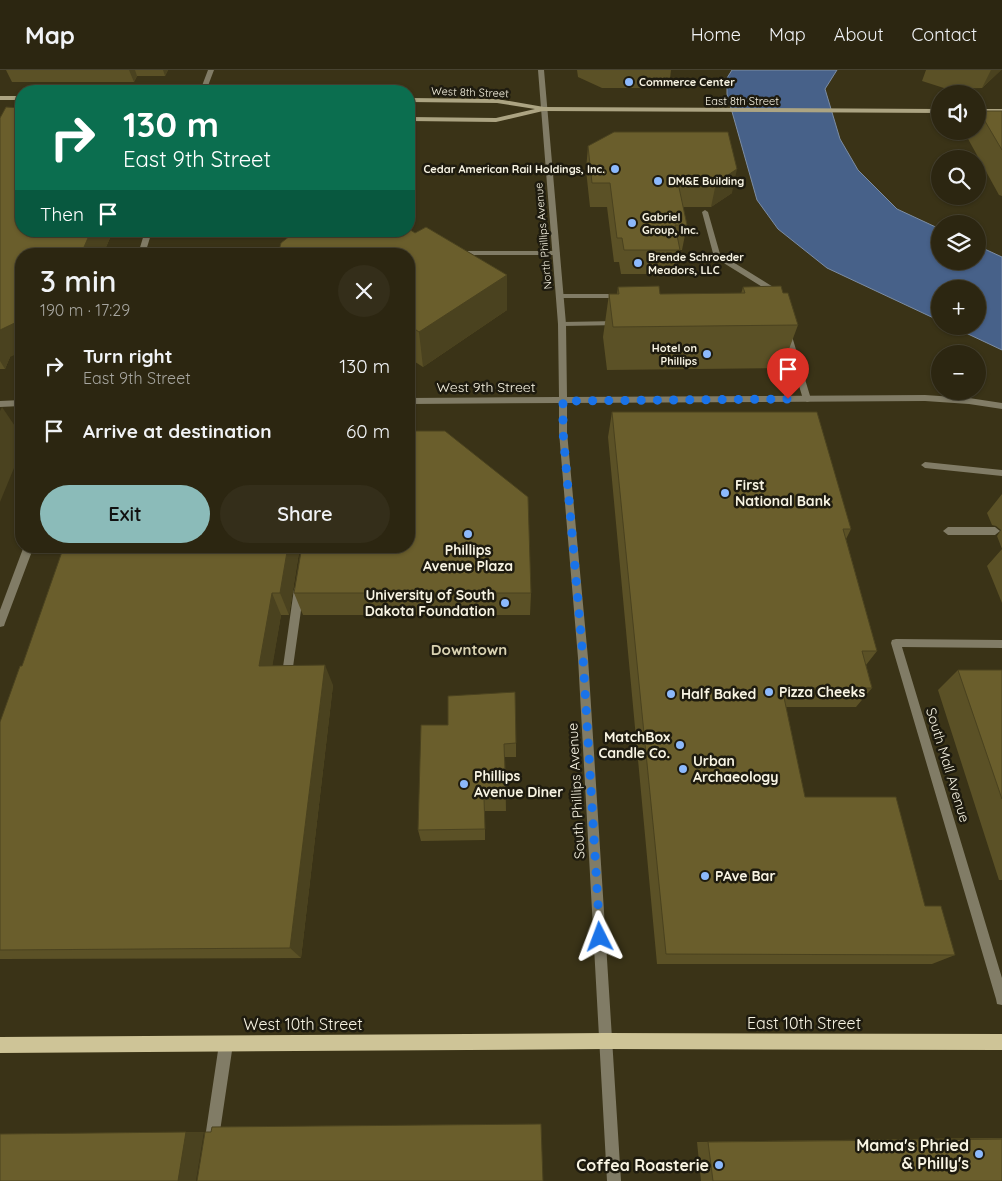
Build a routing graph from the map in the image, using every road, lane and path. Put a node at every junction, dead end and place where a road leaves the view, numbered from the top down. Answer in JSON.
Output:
{"nodes":[{"id":1,"x":211,"y":70,"type":"edge"},
{"id":2,"x":541,"y":70,"type":"edge"},
{"id":3,"x":205,"y":85,"type":"edge"},
{"id":4,"x":0,"y":98,"type":"edge"},
{"id":5,"x":15,"y":98,"type":"edge"},
{"id":6,"x":415,"y":100,"type":"edge"},
{"id":7,"x":544,"y":109,"type":"junction"},
{"id":8,"x":931,"y":111,"type":"edge"},
{"id":9,"x":986,"y":111,"type":"edge"},
{"id":10,"x":1002,"y":111,"type":"edge"},
{"id":11,"x":415,"y":119,"type":"edge"},
{"id":12,"x":705,"y":212,"type":"dead end"},
{"id":13,"x":448,"y":253,"type":"edge"},
{"id":14,"x":556,"y":253,"type":"junction"},
{"id":15,"x":559,"y":296,"type":"junction"},
{"id":16,"x":625,"y":296,"type":"edge"},
{"id":17,"x":779,"y":306,"type":"edge"},
{"id":18,"x":784,"y":321,"type":"edge"},
{"id":19,"x":627,"y":323,"type":"edge"},
{"id":20,"x":562,"y":324,"type":"junction"},
{"id":21,"x":807,"y":399,"type":"junction"},
{"id":22,"x":563,"y":401,"type":"junction"},
{"id":23,"x":415,"y":402,"type":"edge"},
{"id":24,"x":0,"y":404,"type":"edge"},
{"id":25,"x":15,"y":404,"type":"edge"},
{"id":26,"x":1002,"y":406,"type":"edge"},
{"id":27,"x":925,"y":466,"type":"dead end"},
{"id":28,"x":1002,"y":473,"type":"edge"},
{"id":29,"x":948,"y":531,"type":"dead end"},
{"id":30,"x":995,"y":531,"type":"dead end"},
{"id":31,"x":26,"y":553,"type":"edge"},
{"id":32,"x":301,"y":576,"type":"edge"},
{"id":33,"x":0,"y":623,"type":"edge"},
{"id":34,"x":1002,"y":644,"type":"edge"},
{"id":35,"x":286,"y":674,"type":"edge"},
{"id":36,"x":1002,"y":999,"type":"edge"},
{"id":37,"x":606,"y":1041,"type":"junction"},
{"id":38,"x":1002,"y":1042,"type":"edge"},
{"id":39,"x":226,"y":1044,"type":"junction"},
{"id":40,"x":0,"y":1045,"type":"edge"},
{"id":41,"x":209,"y":1155,"type":"edge"},
{"id":42,"x":614,"y":1181,"type":"edge"}],
"edges":[{"from":1,"to":3,"type":"street"},
{"from":2,"to":7,"type":"street","name":"North Phillips Avenue"},
{"from":4,"to":5,"type":"main road"},
{"from":6,"to":7,"type":"main road","name":"West 8th Street"},
{"from":7,"to":8,"type":"main road","name":"East 8th Street"},
{"from":7,"to":11,"type":"main road","name":"West 8th Street"},
{"from":7,"to":14,"type":"street","name":"North Phillips Avenue"},
{"from":9,"to":10,"type":"main road"},
{"from":12,"to":17,"type":"street"},
{"from":13,"to":14,"type":"street"},
{"from":14,"to":15,"type":"street","name":"North Phillips Avenue"},
{"from":15,"to":16,"type":"street"},
{"from":15,"to":20,"type":"street","name":"North Phillips Avenue"},
{"from":18,"to":21,"type":"street"},
{"from":19,"to":20,"type":"street"},
{"from":20,"to":22,"type":"street","name":"North Phillips Avenue"},
{"from":21,"to":22,"type":"street","name":"West 9th Street"},
{"from":21,"to":26,"type":"street","name":"West 9th Street"},
{"from":22,"to":23,"type":"street","name":"West 9th Street"},
{"from":22,"to":37,"type":"street","name":"South Phillips Avenue"},
{"from":24,"to":25,"type":"street"},
{"from":27,"to":28,"type":"street"},
{"from":29,"to":30,"type":"street"},
{"from":31,"to":33,"type":"street"},
{"from":32,"to":35,"type":"street"},
{"from":34,"to":36,"type":"street","name":"South Mall Avenue"},
{"from":37,"to":38,"type":"main road","name":"East 10th Street"},
{"from":37,"to":39,"type":"main road","name":"West 10th Street"},
{"from":37,"to":42,"type":"street","name":"South Phillips Avenue"},
{"from":39,"to":40,"type":"main road","name":"West 10th Street"},
{"from":39,"to":41,"type":"street"}]}
